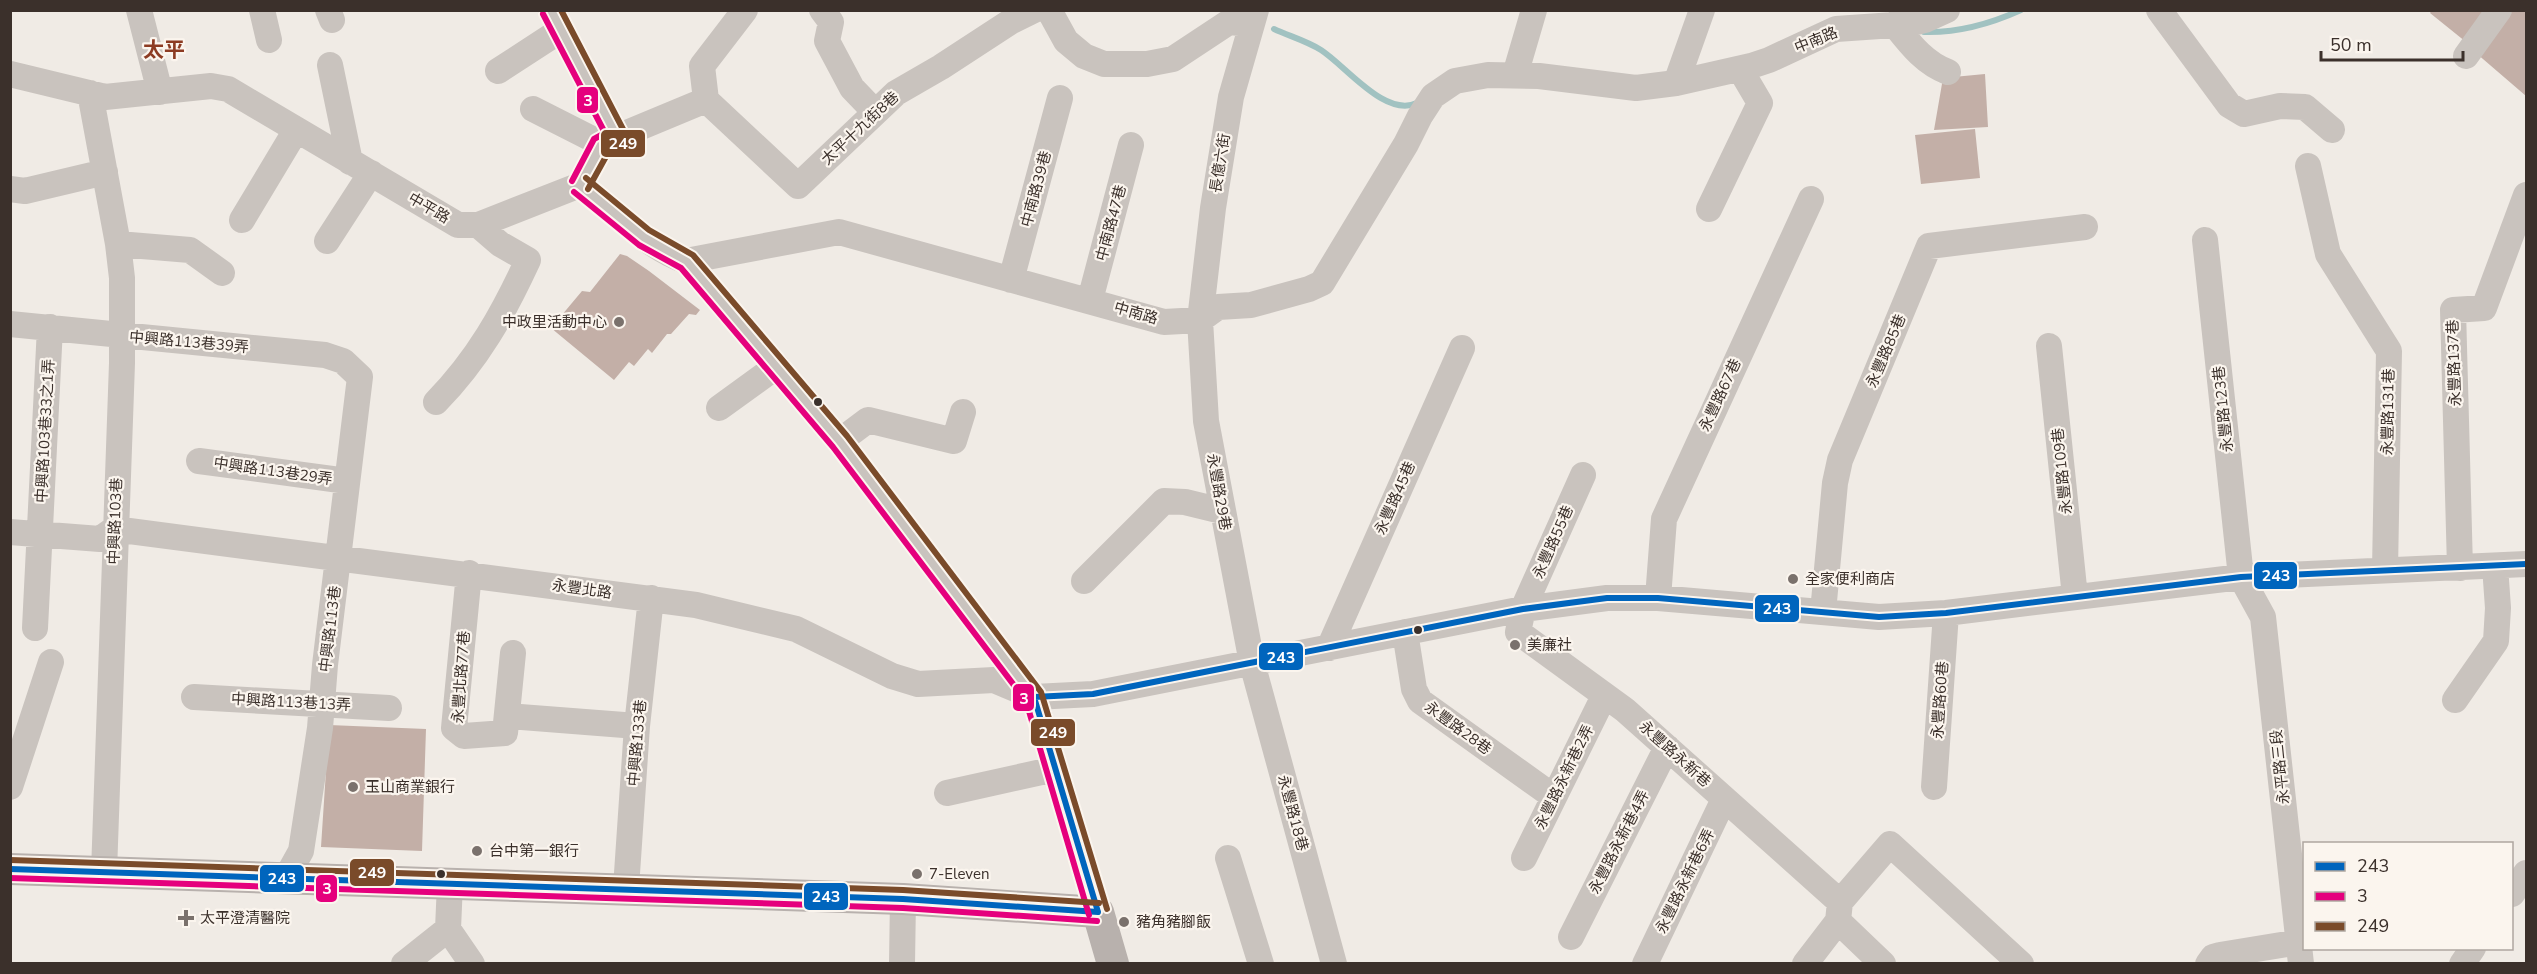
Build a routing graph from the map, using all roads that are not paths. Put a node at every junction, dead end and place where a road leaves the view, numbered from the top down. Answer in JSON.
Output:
{"nodes":[{"id":1,"x":139,"y":10,"type":"edge"},
{"id":2,"x":262,"y":10,"type":"edge"},
{"id":3,"x":745,"y":10,"type":"edge"},
{"id":4,"x":822,"y":10,"type":"edge"},
{"id":5,"x":1034,"y":10,"type":"edge"},
{"id":6,"x":1048,"y":10,"type":"edge"},
{"id":7,"x":1534,"y":10,"type":"edge"},
{"id":8,"x":1702,"y":10,"type":"edge"},
{"id":9,"x":1947,"y":10,"type":"edge"},
{"id":10,"x":2159,"y":10,"type":"edge"},
{"id":11,"x":2499,"y":10,"type":"edge"},
{"id":12,"x":1253,"y":17,"type":"edge"},
{"id":13,"x":556,"y":20,"type":"edge"},
{"id":14,"x":269,"y":40,"type":"dead end"},
{"id":15,"x":1909,"y":42,"type":"junction"},
{"id":16,"x":2466,"y":56,"type":"dead end"},
{"id":17,"x":330,"y":65,"type":"dead end"},
{"id":18,"x":1740,"y":69,"type":"junction"},
{"id":19,"x":498,"y":71,"type":"dead end"},
{"id":20,"x":1948,"y":72,"type":"dead end"},
{"id":21,"x":10,"y":74,"type":"edge"},
{"id":22,"x":1515,"y":75,"type":"junction"},
{"id":23,"x":1676,"y":82,"type":"junction"},
{"id":24,"x":160,"y":92,"type":"junction"},
{"id":25,"x":90,"y":93,"type":"junction"},
{"id":26,"x":1060,"y":98,"type":"dead end"},
{"id":27,"x":706,"y":100,"type":"junction"},
{"id":28,"x":532,"y":110,"type":"dead end"},
{"id":29,"x":875,"y":111,"type":"junction"},
{"id":30,"x":296,"y":130,"type":"junction"},
{"id":31,"x":2332,"y":130,"type":"dead end"},
{"id":32,"x":610,"y":141,"type":"junction"},
{"id":33,"x":1131,"y":145,"type":"dead end"},
{"id":34,"x":2308,"y":166,"type":"dead end"},
{"id":35,"x":361,"y":168,"type":"junction"},
{"id":36,"x":105,"y":172,"type":"junction"},
{"id":37,"x":580,"y":185,"type":"junction"},
{"id":38,"x":10,"y":189,"type":"edge"},
{"id":39,"x":2526,"y":195,"type":"edge"},
{"id":40,"x":1811,"y":200,"type":"dead end"},
{"id":41,"x":1709,"y":209,"type":"dead end"},
{"id":42,"x":242,"y":220,"type":"dead end"},
{"id":43,"x":478,"y":225,"type":"junction"},
{"id":44,"x":2085,"y":227,"type":"dead end"},
{"id":45,"x":2205,"y":240,"type":"dead end"},
{"id":46,"x":327,"y":241,"type":"dead end"},
{"id":47,"x":118,"y":244,"type":"junction"},
{"id":48,"x":686,"y":261,"type":"junction"},
{"id":49,"x":222,"y":273,"type":"dead end"},
{"id":50,"x":1011,"y":280,"type":"junction"},
{"id":51,"x":1090,"y":300,"type":"junction"},
{"id":52,"x":1200,"y":320,"type":"junction"},
{"id":53,"x":10,"y":324,"type":"edge"},
{"id":54,"x":50,"y":327,"type":"junction"},
{"id":55,"x":121,"y":335,"type":"junction"},
{"id":56,"x":2049,"y":346,"type":"dead end"},
{"id":57,"x":1462,"y":348,"type":"dead end"},
{"id":58,"x":777,"y":366,"type":"junction"},
{"id":59,"x":360,"y":376,"type":"joint"},
{"id":60,"x":436,"y":402,"type":"dead end"},
{"id":61,"x":719,"y":408,"type":"dead end"},
{"id":62,"x":963,"y":412,"type":"dead end"},
{"id":63,"x":840,"y":441,"type":"junction"},
{"id":64,"x":199,"y":461,"type":"dead end"},
{"id":65,"x":1583,"y":475,"type":"dead end"},
{"id":66,"x":347,"y":481,"type":"junction"},
{"id":67,"x":1222,"y":511,"type":"junction"},
{"id":68,"x":114,"y":529,"type":"junction"},
{"id":69,"x":10,"y":532,"type":"edge"},
{"id":70,"x":40,"y":534,"type":"junction"},
{"id":71,"x":339,"y":557,"type":"junction"},
{"id":72,"x":2526,"y":564,"type":"edge"},
{"id":73,"x":2495,"y":566,"type":"junction"},
{"id":74,"x":2460,"y":568,"type":"junction"},
{"id":75,"x":2385,"y":570,"type":"junction"},
{"id":76,"x":469,"y":573,"type":"junction"},
{"id":77,"x":2241,"y":577,"type":"junction"},
{"id":78,"x":1084,"y":581,"type":"dead end"},
{"id":79,"x":2075,"y":597,"type":"junction"},
{"id":80,"x":651,"y":598,"type":"junction"},
{"id":81,"x":1658,"y":598,"type":"junction"},
{"id":82,"x":1523,"y":609,"type":"junction"},
{"id":83,"x":1822,"y":612,"type":"junction"},
{"id":84,"x":1946,"y":613,"type":"junction"},
{"id":85,"x":35,"y":628,"type":"dead end"},
{"id":86,"x":1405,"y":632,"type":"junction"},
{"id":87,"x":1329,"y":648,"type":"junction"},
{"id":88,"x":513,"y":653,"type":"dead end"},
{"id":89,"x":51,"y":662,"type":"dead end"},
{"id":90,"x":1252,"y":663,"type":"junction"},
{"id":91,"x":1604,"y":696,"type":"junction"},
{"id":92,"x":194,"y":697,"type":"dead end"},
{"id":93,"x":1034,"y":697,"type":"junction"},
{"id":94,"x":2455,"y":700,"type":"dead end"},
{"id":95,"x":322,"y":704,"type":"junction"},
{"id":96,"x":389,"y":708,"type":"dead end"},
{"id":97,"x":506,"y":725,"type":"junction"},
{"id":98,"x":638,"y":726,"type":"junction"},
{"id":99,"x":1667,"y":747,"type":"junction"},
{"id":100,"x":1055,"y":770,"type":"junction"},
{"id":101,"x":10,"y":787,"type":"edge"},
{"id":102,"x":1934,"y":787,"type":"dead end"},
{"id":103,"x":947,"y":793,"type":"dead end"},
{"id":104,"x":1554,"y":796,"type":"junction"},
{"id":105,"x":1724,"y":799,"type":"junction"},
{"id":106,"x":1228,"y":858,"type":"dead end"},
{"id":107,"x":1524,"y":858,"type":"dead end"},
{"id":108,"x":10,"y":868,"type":"edge"},
{"id":109,"x":104,"y":872,"type":"junction"},
{"id":110,"x":2526,"y":873,"type":"edge"},
{"id":111,"x":286,"y":878,"type":"junction"},
{"id":112,"x":450,"y":883,"type":"junction"},
{"id":113,"x":626,"y":888,"type":"junction"},
{"id":114,"x":2513,"y":891,"type":"edge"},
{"id":115,"x":903,"y":899,"type":"junction"},
{"id":116,"x":1098,"y":912,"type":"junction"},
{"id":117,"x":1839,"y":912,"type":"junction"},
{"id":118,"x":448,"y":929,"type":"junction"},
{"id":119,"x":1571,"y":937,"type":"dead end"},
{"id":120,"x":2472,"y":950,"type":"edge"},
{"id":121,"x":2300,"y":953,"type":"edge"},
{"id":122,"x":404,"y":963,"type":"edge"},
{"id":123,"x":472,"y":963,"type":"edge"},
{"id":124,"x":902,"y":963,"type":"edge"},
{"id":125,"x":1113,"y":963,"type":"edge"},
{"id":126,"x":1261,"y":963,"type":"edge"},
{"id":127,"x":1334,"y":963,"type":"edge"},
{"id":128,"x":1645,"y":963,"type":"edge"},
{"id":129,"x":1805,"y":963,"type":"edge"},
{"id":130,"x":1883,"y":963,"type":"edge"},
{"id":131,"x":2021,"y":963,"type":"edge"},
{"id":132,"x":2208,"y":963,"type":"edge"},
{"id":133,"x":2462,"y":963,"type":"edge"}],
"edges":[{"from":1,"to":24,"type":"street"},
{"from":2,"to":14,"type":"street"},
{"from":3,"to":27,"type":"street"},
{"from":4,"to":29,"type":"street"},
{"from":5,"to":29,"type":"street","name":"太平十九街8巷"},
{"from":6,"to":12,"type":"street"},
{"from":7,"to":22,"type":"street"},
{"from":8,"to":23,"type":"street"},
{"from":9,"to":15,"type":"street","name":"中南路"},
{"from":10,"to":31,"type":"street"},
{"from":11,"to":16,"type":"street"},
{"from":12,"to":52,"type":"street","name":"長億六街"},
{"from":13,"to":19,"type":"street"},
{"from":13,"to":32,"type":"street"},
{"from":15,"to":18,"type":"street","name":"中南路"},
{"from":15,"to":20,"type":"street"},
{"from":17,"to":35,"type":"street"},
{"from":18,"to":23,"type":"street","name":"中南路"},
{"from":18,"to":41,"type":"street"},
{"from":21,"to":25,"type":"street","name":"中平路"},
{"from":22,"to":23,"type":"street","name":"中南路"},
{"from":22,"to":52,"type":"street","name":"中南路"},
{"from":24,"to":25,"type":"street","name":"中平路"},
{"from":24,"to":30,"type":"street","name":"中平路"},
{"from":25,"to":36,"type":"street","name":"中興路103巷"},
{"from":26,"to":50,"type":"street","name":"中南路39巷"},
{"from":27,"to":29,"type":"street","name":"太平十九街8巷"},
{"from":27,"to":32,"type":"street"},
{"from":28,"to":32,"type":"street"},
{"from":30,"to":35,"type":"street","name":"中平路"},
{"from":30,"to":42,"type":"street"},
{"from":32,"to":37,"type":"street"},
{"from":33,"to":51,"type":"street","name":"中南路47巷"},
{"from":34,"to":75,"type":"street","name":"永豐路131巷"},
{"from":35,"to":43,"type":"street","name":"中平路"},
{"from":35,"to":46,"type":"street"},
{"from":36,"to":38,"type":"street"},
{"from":36,"to":47,"type":"street","name":"中興路103巷"},
{"from":37,"to":43,"type":"street"},
{"from":37,"to":48,"type":"street"},
{"from":39,"to":74,"type":"street","name":"永豐路137巷"},
{"from":40,"to":81,"type":"street","name":"永豐路67巷"},
{"from":43,"to":60,"type":"street"},
{"from":44,"to":83,"type":"street","name":"永豐路85巷"},
{"from":45,"to":77,"type":"street","name":"永豐路123巷"},
{"from":47,"to":49,"type":"street"},
{"from":47,"to":55,"type":"street","name":"中興路103巷"},
{"from":48,"to":50,"type":"street","name":"中南路"},
{"from":48,"to":58,"type":"street"},
{"from":50,"to":51,"type":"street","name":"中南路"},
{"from":51,"to":52,"type":"street","name":"中南路"},
{"from":52,"to":67,"type":"street","name":"永豐路29巷"},
{"from":53,"to":54,"type":"street","name":"中興路113巷39弄"},
{"from":54,"to":55,"type":"street","name":"中興路113巷39弄"},
{"from":54,"to":70,"type":"street","name":"中興路103巷33之1弄"},
{"from":55,"to":59,"type":"street","name":"中興路113巷39弄"},
{"from":55,"to":68,"type":"street","name":"中興路103巷"},
{"from":56,"to":79,"type":"street","name":"永豐路109巷"},
{"from":57,"to":87,"type":"street","name":"永豐路45巷"},
{"from":58,"to":61,"type":"street"},
{"from":58,"to":63,"type":"street"},
{"from":59,"to":66,"type":"street","name":"中興路113巷"},
{"from":62,"to":63,"type":"street"},
{"from":63,"to":93,"type":"street"},
{"from":64,"to":66,"type":"street","name":"中興路113巷29弄"},
{"from":65,"to":82,"type":"street","name":"永豐路55巷"},
{"from":66,"to":71,"type":"street","name":"中興路113巷"},
{"from":67,"to":78,"type":"street"},
{"from":67,"to":90,"type":"street","name":"永豐路29巷"},
{"from":68,"to":70,"type":"street"},
{"from":68,"to":71,"type":"street","name":"永豐北路"},
{"from":68,"to":109,"type":"street","name":"中興路103巷"},
{"from":69,"to":70,"type":"street"},
{"from":70,"to":85,"type":"street","name":"中興路103巷33之1弄"},
{"from":71,"to":76,"type":"street","name":"永豐北路"},
{"from":71,"to":95,"type":"street","name":"中興路113巷"},
{"from":72,"to":73,"type":"street"},
{"from":73,"to":74,"type":"street"},
{"from":73,"to":94,"type":"street"},
{"from":74,"to":75,"type":"street"},
{"from":75,"to":77,"type":"street"},
{"from":76,"to":80,"type":"street","name":"永豐北路"},
{"from":76,"to":97,"type":"street","name":"永豐北路77巷"},
{"from":77,"to":79,"type":"street"},
{"from":77,"to":121,"type":"street","name":"永平路三段"},
{"from":79,"to":84,"type":"street"},
{"from":80,"to":93,"type":"street","name":"永豐北路"},
{"from":80,"to":98,"type":"street","name":"中興路133巷"},
{"from":81,"to":82,"type":"street"},
{"from":81,"to":83,"type":"street"},
{"from":82,"to":86,"type":"street"},
{"from":82,"to":91,"type":"street","name":"永豐路永新巷"},
{"from":83,"to":84,"type":"street"},
{"from":84,"to":102,"type":"street","name":"永豐路60巷"},
{"from":86,"to":87,"type":"street"},
{"from":86,"to":104,"type":"street","name":"永豐路28巷"},
{"from":87,"to":90,"type":"street"},
{"from":88,"to":97,"type":"street"},
{"from":89,"to":101,"type":"street"},
{"from":90,"to":93,"type":"street"},
{"from":90,"to":127,"type":"street","name":"永豐路18巷"},
{"from":91,"to":99,"type":"street","name":"永豐路永新巷"},
{"from":91,"to":104,"type":"street","name":"永豐路永新巷2弄"},
{"from":92,"to":95,"type":"street","name":"中興路113巷13弄"},
{"from":93,"to":100,"type":"street"},
{"from":95,"to":96,"type":"street","name":"中興路113巷13弄"},
{"from":95,"to":111,"type":"street","name":"中興路113巷"},
{"from":97,"to":98,"type":"street"},
{"from":98,"to":113,"type":"street","name":"中興路133巷"},
{"from":99,"to":105,"type":"street","name":"永豐路永新巷"},
{"from":99,"to":119,"type":"street","name":"永豐路永新巷4弄"},
{"from":100,"to":103,"type":"street"},
{"from":100,"to":116,"type":"street"},
{"from":104,"to":107,"type":"street","name":"永豐路永新巷2弄"},
{"from":105,"to":117,"type":"street","name":"永豐路永新巷"},
{"from":105,"to":128,"type":"street","name":"永豐路永新巷6弄"},
{"from":106,"to":126,"type":"street"},
{"from":108,"to":109,"type":"main road"},
{"from":109,"to":111,"type":"main road"},
{"from":110,"to":114,"type":"street"},
{"from":111,"to":112,"type":"main road"},
{"from":112,"to":113,"type":"main road"},
{"from":112,"to":118,"type":"street"},
{"from":113,"to":115,"type":"main road"},
{"from":115,"to":116,"type":"main road"},
{"from":115,"to":124,"type":"street"},
{"from":116,"to":125,"type":"main road"},
{"from":117,"to":129,"type":"street"},
{"from":117,"to":130,"type":"street","name":"永豐路永新巷"},
{"from":117,"to":131,"type":"street"},
{"from":118,"to":122,"type":"street"},
{"from":118,"to":123,"type":"street"},
{"from":120,"to":133,"type":"street"},
{"from":121,"to":132,"type":"street"}]}
